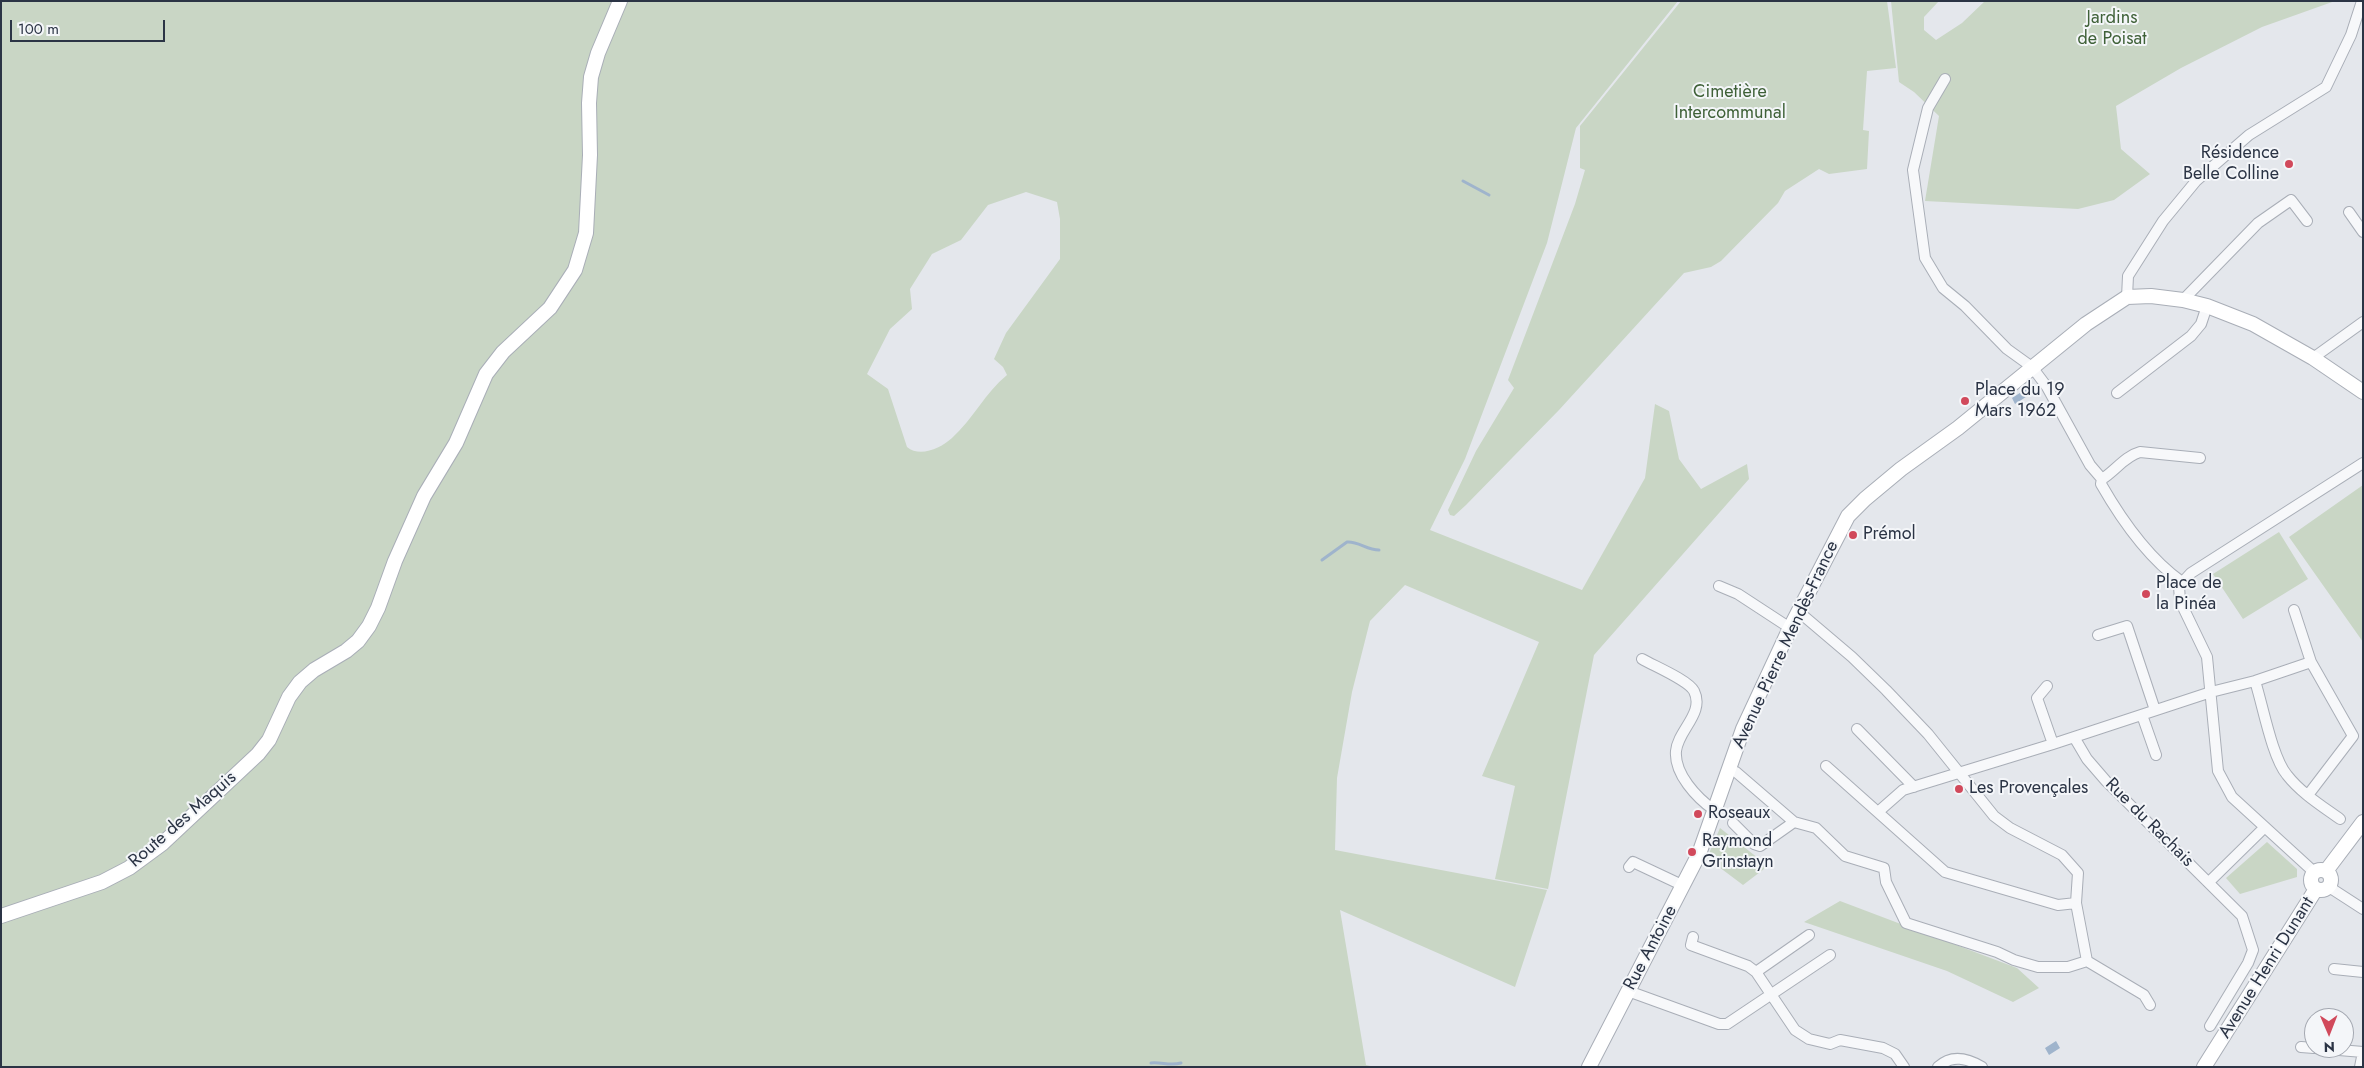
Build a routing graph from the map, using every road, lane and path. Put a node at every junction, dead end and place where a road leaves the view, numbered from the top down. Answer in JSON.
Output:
{"nodes":[{"id":1,"x":620,"y":1,"type":"edge"},
{"id":2,"x":2362,"y":1,"type":"edge"},
{"id":3,"x":1945,"y":79,"type":"dead end"},
{"id":4,"x":2349,"y":212,"type":"dead end"},
{"id":5,"x":2307,"y":221,"type":"dead end"},
{"id":6,"x":2363,"y":232,"type":"edge"},
{"id":7,"x":2127,"y":297,"type":"junction"},
{"id":8,"x":2184,"y":300,"type":"junction"},
{"id":9,"x":2207,"y":306,"type":"junction"},
{"id":10,"x":2363,"y":322,"type":"edge"},
{"id":11,"x":2313,"y":358,"type":"junction"},
{"id":12,"x":2032,"y":367,"type":"junction"},
{"id":13,"x":2363,"y":392,"type":"edge"},
{"id":14,"x":2117,"y":393,"type":"dead end"},
{"id":15,"x":2200,"y":458,"type":"dead end"},
{"id":16,"x":2363,"y":463,"type":"edge"},
{"id":17,"x":2102,"y":479,"type":"junction"},
{"id":18,"x":2182,"y":582,"type":"junction"},
{"id":19,"x":1719,"y":586,"type":"dead end"},
{"id":20,"x":2294,"y":610,"type":"dead end"},
{"id":21,"x":1799,"y":612,"type":"junction"},
{"id":22,"x":1790,"y":628,"type":"junction"},
{"id":23,"x":2098,"y":635,"type":"dead end"},
{"id":24,"x":1642,"y":659,"type":"dead end"},
{"id":25,"x":2311,"y":662,"type":"junction"},
{"id":26,"x":2255,"y":681,"type":"junction"},
{"id":27,"x":2047,"y":686,"type":"dead end"},
{"id":28,"x":2211,"y":692,"type":"junction"},
{"id":29,"x":2155,"y":710,"type":"junction"},
{"id":30,"x":2142,"y":715,"type":"junction"},
{"id":31,"x":1858,"y":729,"type":"dead end"},
{"id":32,"x":2074,"y":737,"type":"junction"},
{"id":33,"x":2053,"y":744,"type":"junction"},
{"id":34,"x":2156,"y":755,"type":"dead end"},
{"id":35,"x":1826,"y":766,"type":"dead end"},
{"id":36,"x":1729,"y":769,"type":"junction"},
{"id":37,"x":1958,"y":773,"type":"junction"},
{"id":38,"x":1914,"y":787,"type":"junction"},
{"id":39,"x":2308,"y":795,"type":"junction"},
{"id":40,"x":1714,"y":810,"type":"junction"},
{"id":41,"x":1878,"y":812,"type":"junction"},
{"id":42,"x":2340,"y":819,"type":"dead end"},
{"id":43,"x":1794,"y":822,"type":"junction"},
{"id":44,"x":2363,"y":822,"type":"edge"},
{"id":45,"x":1733,"y":823,"type":"dead end"},
{"id":46,"x":2264,"y":827,"type":"junction"},
{"id":47,"x":1708,"y":828,"type":"joint"},
{"id":48,"x":1629,"y":867,"type":"dead end"},
{"id":49,"x":2320,"y":871,"type":"junction"},
{"id":50,"x":2209,"y":882,"type":"junction"},
{"id":51,"x":1684,"y":886,"type":"junction"},
{"id":52,"x":2322,"y":888,"type":"junction"},
{"id":53,"x":2076,"y":903,"type":"junction"},
{"id":54,"x":2363,"y":909,"type":"edge"},
{"id":55,"x":1,"y":916,"type":"edge"},
{"id":56,"x":1809,"y":935,"type":"dead end"},
{"id":57,"x":1693,"y":937,"type":"dead end"},
{"id":58,"x":1830,"y":954,"type":"dead end"},
{"id":59,"x":2087,"y":961,"type":"junction"},
{"id":60,"x":2334,"y":969,"type":"dead end"},
{"id":61,"x":1756,"y":972,"type":"junction"},
{"id":62,"x":2363,"y":972,"type":"edge"},
{"id":63,"x":1628,"y":991,"type":"junction"},
{"id":64,"x":1770,"y":996,"type":"junction"},
{"id":65,"x":2150,"y":1005,"type":"dead end"},
{"id":66,"x":2210,"y":1026,"type":"dead end"},
{"id":67,"x":2301,"y":1047,"type":"dead end"},
{"id":68,"x":2304,"y":1047,"type":"edge"},
{"id":69,"x":2217,"y":1048,"type":"junction"},
{"id":70,"x":2363,"y":1052,"type":"edge"},
{"id":71,"x":1589,"y":1067,"type":"edge"},
{"id":72,"x":1904,"y":1067,"type":"edge"},
{"id":73,"x":1938,"y":1067,"type":"edge"},
{"id":74,"x":1982,"y":1067,"type":"edge"},
{"id":75,"x":2204,"y":1067,"type":"edge"},
{"id":76,"x":2209,"y":1067,"type":"edge"},
{"id":77,"x":2360,"y":1067,"type":"edge"}],
"edges":[{"from":1,"to":55,"type":"street","name":"Route des Maquis"},
{"from":2,"to":7,"type":"street"},
{"from":3,"to":12,"type":"street"},
{"from":4,"to":6,"type":"street"},
{"from":5,"to":8,"type":"street"},
{"from":7,"to":8,"type":"street"},
{"from":7,"to":12,"type":"street","name":"Avenue Pierre Mendès-France"},
{"from":8,"to":9,"type":"street"},
{"from":9,"to":11,"type":"street"},
{"from":9,"to":14,"type":"street"},
{"from":10,"to":11,"type":"street"},
{"from":11,"to":13,"type":"street"},
{"from":12,"to":17,"type":"street"},
{"from":12,"to":21,"type":"street","name":"Avenue Pierre Mendès-France"},
{"from":15,"to":17,"type":"street"},
{"from":16,"to":18,"type":"street"},
{"from":17,"to":18,"type":"street"},
{"from":18,"to":28,"type":"street"},
{"from":19,"to":22,"type":"street"},
{"from":20,"to":25,"type":"street"},
{"from":21,"to":22,"type":"street","name":"Avenue Pierre Mendès-France"},
{"from":21,"to":37,"type":"street"},
{"from":22,"to":36,"type":"street","name":"Avenue Pierre Mendès-France"},
{"from":23,"to":29,"type":"street"},
{"from":24,"to":40,"type":"street"},
{"from":25,"to":26,"type":"street"},
{"from":25,"to":39,"type":"street"},
{"from":26,"to":28,"type":"street"},
{"from":26,"to":39,"type":"street"},
{"from":27,"to":33,"type":"street"},
{"from":28,"to":29,"type":"street"},
{"from":28,"to":46,"type":"street"},
{"from":29,"to":30,"type":"street"},
{"from":30,"to":32,"type":"street"},
{"from":30,"to":34,"type":"street"},
{"from":31,"to":38,"type":"street"},
{"from":32,"to":33,"type":"street"},
{"from":32,"to":50,"type":"street","name":"Rue du Rachais"},
{"from":33,"to":37,"type":"street"},
{"from":35,"to":41,"type":"street"},
{"from":36,"to":40,"type":"street","name":"Avenue Pierre Mendès-France"},
{"from":36,"to":43,"type":"street"},
{"from":37,"to":38,"type":"street"},
{"from":37,"to":53,"type":"street"},
{"from":38,"to":41,"type":"street"},
{"from":39,"to":42,"type":"street"},
{"from":40,"to":47,"type":"street","name":"Avenue Pierre Mendès-France"},
{"from":41,"to":53,"type":"street"},
{"from":43,"to":45,"type":"street"},
{"from":43,"to":59,"type":"street"},
{"from":44,"to":49,"type":"street"},
{"from":46,"to":49,"type":"street"},
{"from":46,"to":50,"type":"street","name":"Rue du Rachais"},
{"from":47,"to":51,"type":"street","name":"Rue Antoine"},
{"from":48,"to":51,"type":"street"},
{"from":49,"to":52,"type":"street"},
{"from":50,"to":66,"type":"street","name":"Rue du Rachais"},
{"from":51,"to":63,"type":"street","name":"Rue Antoine"},
{"from":52,"to":54,"type":"street"},
{"from":52,"to":69,"type":"street","name":"Avenue Henri Dunant"},
{"from":53,"to":59,"type":"street"},
{"from":56,"to":61,"type":"street"},
{"from":57,"to":61,"type":"street"},
{"from":58,"to":64,"type":"street"},
{"from":59,"to":65,"type":"street"},
{"from":60,"to":62,"type":"street"},
{"from":61,"to":64,"type":"street"},
{"from":63,"to":64,"type":"street"},
{"from":63,"to":71,"type":"street","name":"Rue Antoine"},
{"from":64,"to":72,"type":"street"},
{"from":67,"to":68,"type":"street"},
{"from":69,"to":75,"type":"street"},
{"from":69,"to":76,"type":"street"},
{"from":70,"to":77,"type":"street"},
{"from":73,"to":74,"type":"street"}]}
